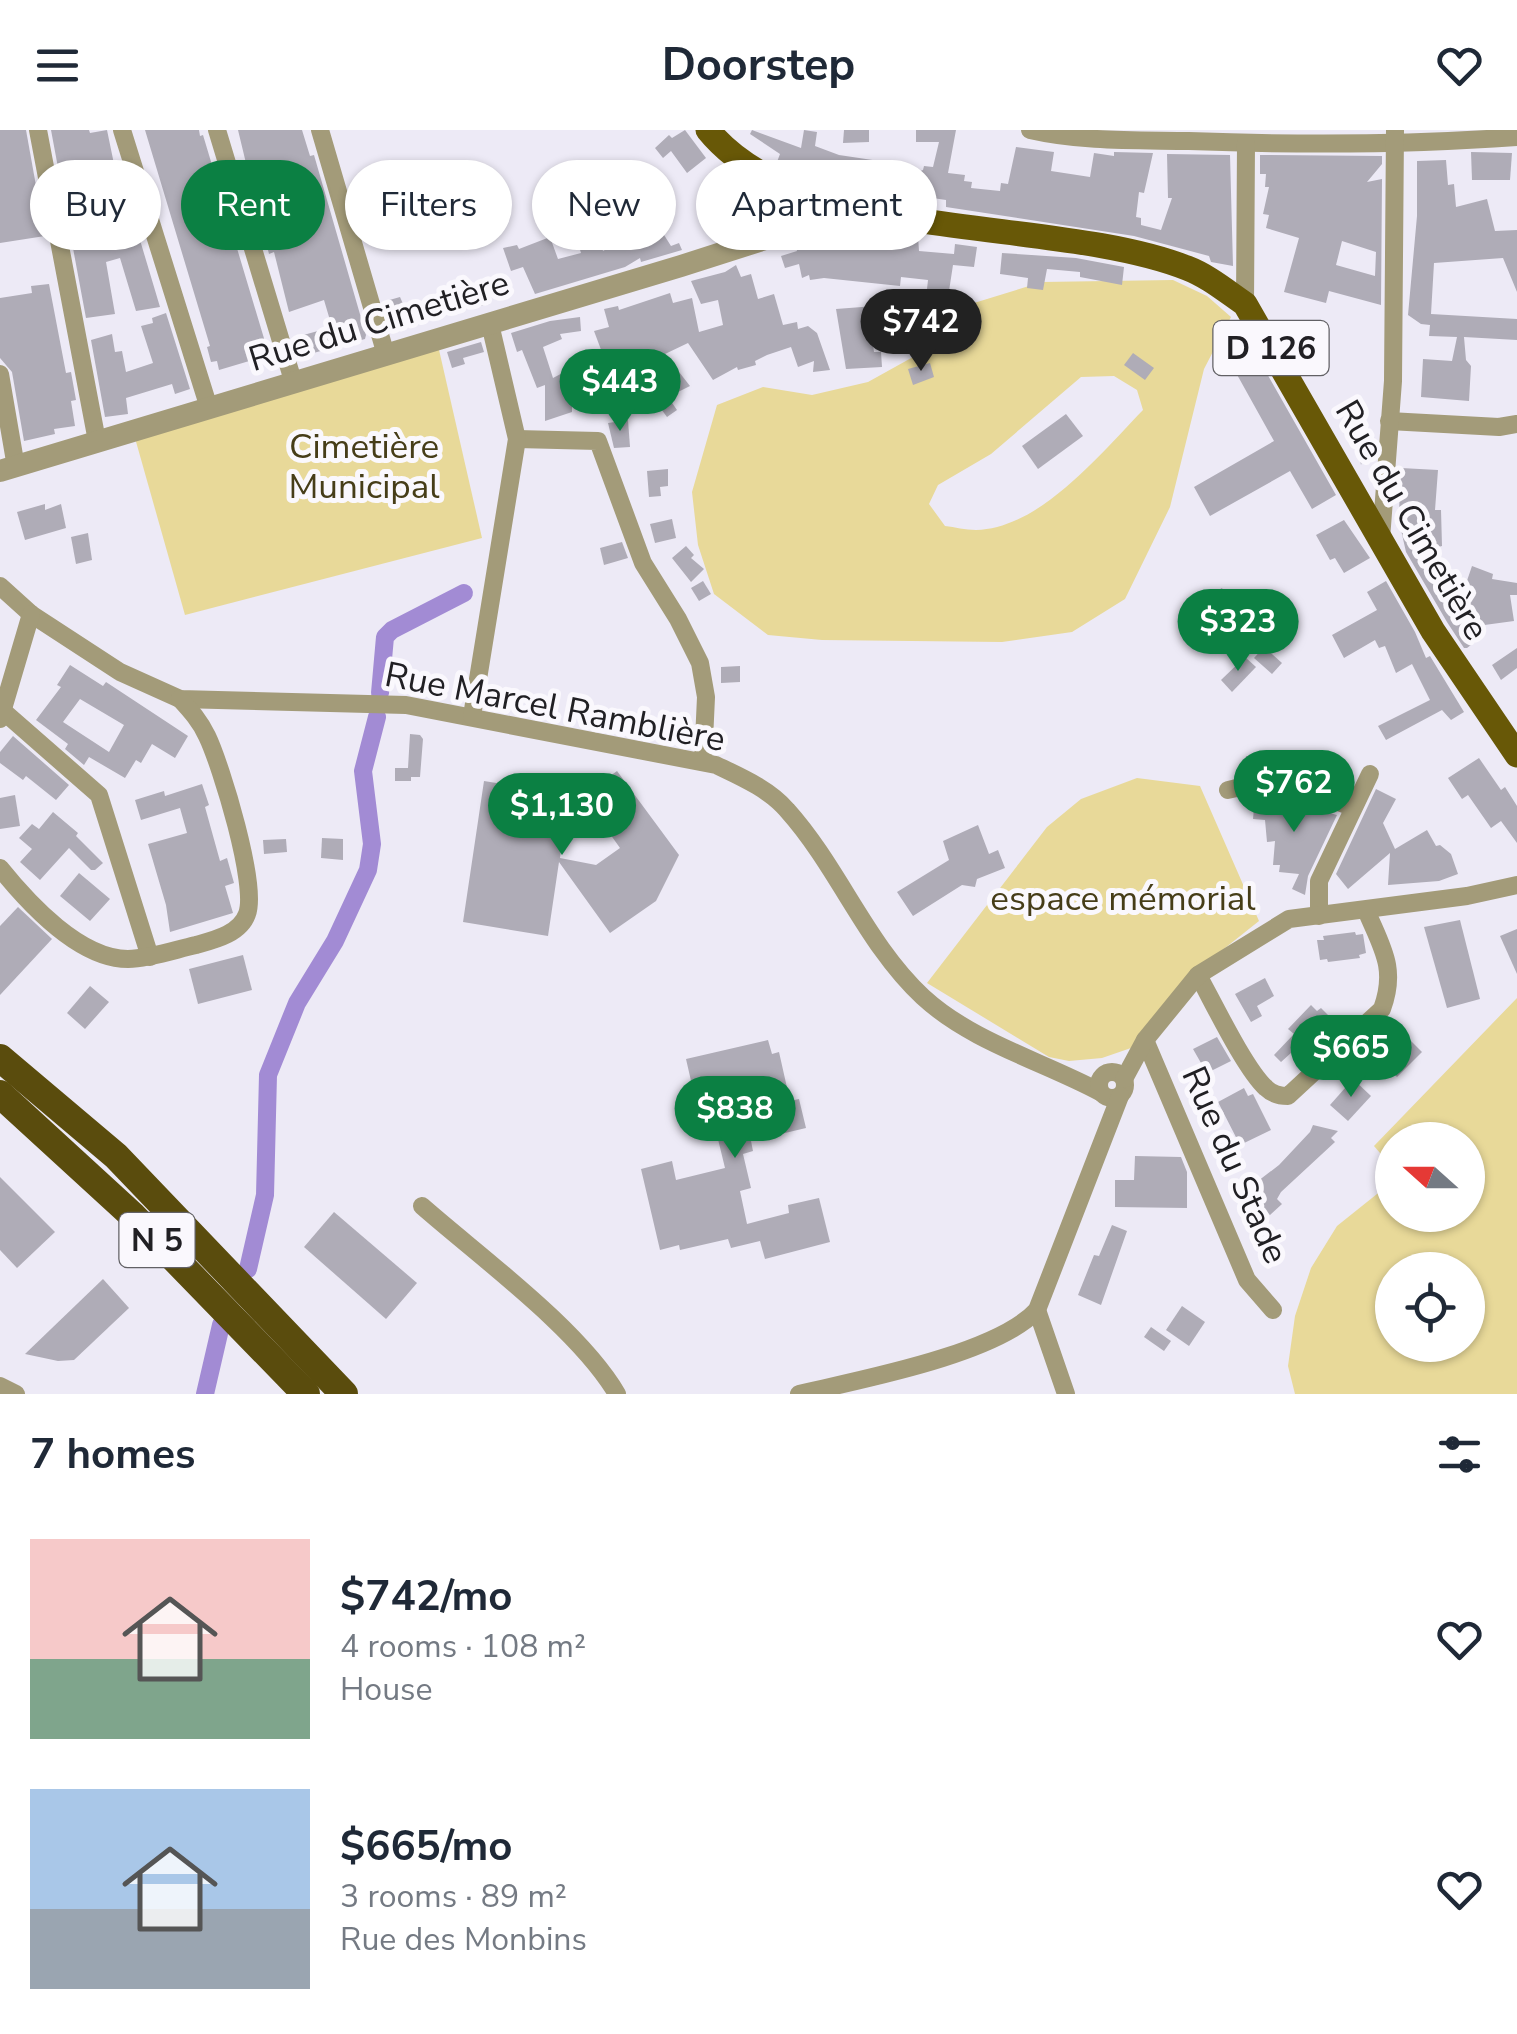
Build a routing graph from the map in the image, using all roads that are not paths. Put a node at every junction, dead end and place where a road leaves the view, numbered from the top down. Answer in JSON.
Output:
{"nodes":[{"id":1,"x":38,"y":130,"type":"edge"},
{"id":2,"x":122,"y":130,"type":"edge"},
{"id":3,"x":217,"y":130,"type":"edge"},
{"id":4,"x":320,"y":130,"type":"edge"},
{"id":5,"x":708,"y":130,"type":"edge"},
{"id":6,"x":1030,"y":130,"type":"edge"},
{"id":7,"x":1142,"y":135,"type":"edge"},
{"id":8,"x":1225,"y":136,"type":"edge"},
{"id":9,"x":1396,"y":136,"type":"edge"},
{"id":10,"x":1289,"y":137,"type":"edge"},
{"id":11,"x":1517,"y":137,"type":"edge"},
{"id":12,"x":1246,"y":143,"type":"junction"},
{"id":13,"x":737,"y":160,"type":"edge"},
{"id":14,"x":937,"y":221,"type":"edge"},
{"id":15,"x":728,"y":250,"type":"edge"},
{"id":16,"x":1245,"y":304,"type":"junction"},
{"id":17,"x":490,"y":324,"type":"junction"},
{"id":18,"x":386,"y":355,"type":"junction"},
{"id":19,"x":0,"y":374,"type":"edge"},
{"id":20,"x":294,"y":384,"type":"junction"},
{"id":21,"x":209,"y":408,"type":"junction"},
{"id":22,"x":1388,"y":421,"type":"junction"},
{"id":23,"x":1517,"y":424,"type":"edge"},
{"id":24,"x":517,"y":439,"type":"junction"},
{"id":25,"x":96,"y":441,"type":"junction"},
{"id":26,"x":8,"y":469,"type":"edge"},
{"id":27,"x":1381,"y":540,"type":"junction"},
{"id":28,"x":0,"y":586,"type":"edge"},
{"id":29,"x":32,"y":614,"type":"junction"},
{"id":30,"x":180,"y":699,"type":"junction"},
{"id":31,"x":1,"y":715,"type":"edge"},
{"id":32,"x":472,"y":716,"type":"junction"},
{"id":33,"x":1517,"y":755,"type":"edge"},
{"id":34,"x":703,"y":762,"type":"junction"},
{"id":35,"x":1370,"y":774,"type":"dead end"},
{"id":36,"x":1228,"y":790,"type":"dead end"},
{"id":37,"x":1352,"y":808,"type":"junction"},
{"id":38,"x":0,"y":868,"type":"edge"},
{"id":39,"x":1517,"y":885,"type":"edge"},
{"id":40,"x":1366,"y":910,"type":"junction"},
{"id":41,"x":1319,"y":916,"type":"junction"},
{"id":42,"x":150,"y":956,"type":"junction"},
{"id":43,"x":1198,"y":975,"type":"junction"},
{"id":44,"x":1140,"y":1048,"type":"junction"},
{"id":45,"x":0,"y":1058,"type":"edge"},
{"id":46,"x":1112,"y":1084,"type":"junction"},
{"id":47,"x":0,"y":1094,"type":"edge"},
{"id":48,"x":422,"y":1206,"type":"dead end"},
{"id":49,"x":1037,"y":1310,"type":"junction"},
{"id":50,"x":1274,"y":1310,"type":"dead end"},
{"id":51,"x":0,"y":1386,"type":"edge"},
{"id":52,"x":854,"y":1388,"type":"edge"},
{"id":53,"x":16,"y":1394,"type":"edge"},
{"id":54,"x":306,"y":1394,"type":"edge"},
{"id":55,"x":344,"y":1394,"type":"edge"},
{"id":56,"x":617,"y":1394,"type":"edge"},
{"id":57,"x":799,"y":1394,"type":"edge"},
{"id":58,"x":1066,"y":1394,"type":"edge"}],
"edges":[{"from":1,"to":25,"type":"street"},
{"from":2,"to":21,"type":"street"},
{"from":3,"to":20,"type":"street"},
{"from":4,"to":18,"type":"street"},
{"from":5,"to":13,"type":"main road"},
{"from":6,"to":7,"type":"street"},
{"from":7,"to":8,"type":"street"},
{"from":8,"to":12,"type":"street"},
{"from":9,"to":10,"type":"street"},
{"from":9,"to":11,"type":"street"},
{"from":9,"to":22,"type":"street"},
{"from":10,"to":12,"type":"street"},
{"from":12,"to":16,"type":"street"},
{"from":14,"to":16,"type":"main road","name":"Rue du Cimetière","number":"D 126"},
{"from":15,"to":17,"type":"street","name":"Rue du Cimetière"},
{"from":16,"to":27,"type":"main road","name":"Rue du Cimetière","number":"D 126"},
{"from":17,"to":18,"type":"street","name":"Rue du Cimetière"},
{"from":17,"to":24,"type":"street"},
{"from":18,"to":20,"type":"street","name":"Rue du Cimetière"},
{"from":19,"to":26,"type":"street"},
{"from":20,"to":21,"type":"street","name":"Rue du Cimetière"},
{"from":21,"to":25,"type":"street","name":"Rue du Cimetière"},
{"from":22,"to":23,"type":"street"},
{"from":22,"to":27,"type":"street"},
{"from":24,"to":32,"type":"street"},
{"from":24,"to":34,"type":"street"},
{"from":25,"to":26,"type":"street","name":"Rue du Cimetière"},
{"from":27,"to":33,"type":"main road","name":"Rue du Cimetière","number":"D 126"},
{"from":28,"to":29,"type":"street","name":"Rue Marcel Ramblière"},
{"from":29,"to":30,"type":"street","name":"Rue Marcel Ramblière"},
{"from":29,"to":31,"type":"street"},
{"from":30,"to":32,"type":"street","name":"Rue Marcel Ramblière"},
{"from":30,"to":42,"type":"street"},
{"from":31,"to":42,"type":"street"},
{"from":32,"to":34,"type":"street","name":"Rue Marcel Ramblière"},
{"from":34,"to":46,"type":"street","name":"Rue Marcel Ramblière"},
{"from":35,"to":37,"type":"street"},
{"from":36,"to":37,"type":"street"},
{"from":37,"to":41,"type":"street"},
{"from":38,"to":42,"type":"street"},
{"from":39,"to":40,"type":"street"},
{"from":40,"to":41,"type":"street"},
{"from":40,"to":43,"type":"street"},
{"from":41,"to":43,"type":"street"},
{"from":43,"to":44,"type":"street"},
{"from":44,"to":46,"type":"street"},
{"from":44,"to":50,"type":"street","name":"Rue du Stade"},
{"from":45,"to":55,"type":"highway","number":"N 5"},
{"from":46,"to":49,"type":"street"},
{"from":47,"to":54,"type":"highway","number":"N 5"},
{"from":48,"to":56,"type":"street"},
{"from":49,"to":52,"type":"street"},
{"from":49,"to":58,"type":"street"},
{"from":51,"to":53,"type":"street"},
{"from":52,"to":57,"type":"street"}]}
